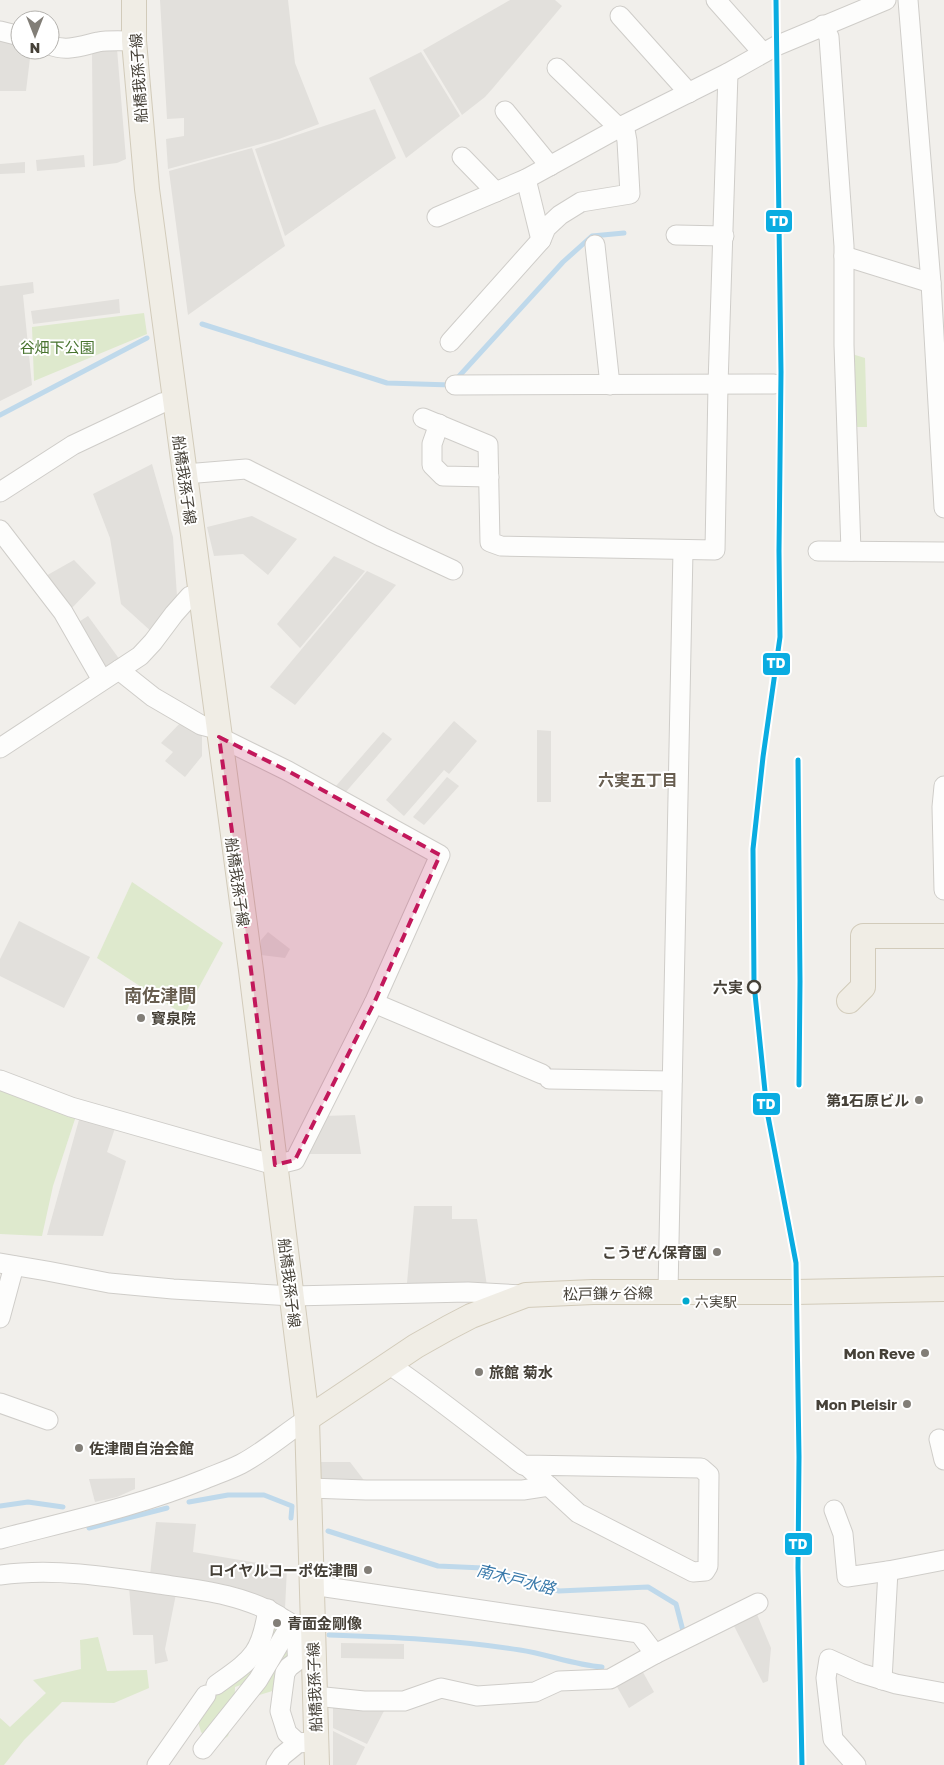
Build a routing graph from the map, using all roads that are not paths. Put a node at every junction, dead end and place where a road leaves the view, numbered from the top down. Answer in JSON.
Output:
{"nodes":[{"id":1,"x":134,"y":0,"type":"edge"},
{"id":2,"x":716,"y":0,"type":"edge"},
{"id":3,"x":886,"y":0,"type":"edge"},
{"id":4,"x":908,"y":0,"type":"edge"},
{"id":5,"x":620,"y":16,"type":"dead end"},
{"id":6,"x":823,"y":25,"type":"junction"},
{"id":7,"x":134,"y":41,"type":"junction"},
{"id":8,"x":60,"y":49,"type":"edge"},
{"id":9,"x":763,"y":53,"type":"junction"},
{"id":10,"x":557,"y":68,"type":"dead end"},
{"id":11,"x":728,"y":73,"type":"junction"},
{"id":12,"x":689,"y":93,"type":"junction"},
{"id":13,"x":505,"y":111,"type":"dead end"},
{"id":14,"x":621,"y":126,"type":"junction"},
{"id":15,"x":462,"y":157,"type":"dead end"},
{"id":16,"x":550,"y":166,"type":"junction"},
{"id":17,"x":526,"y":179,"type":"junction"},
{"id":18,"x":496,"y":192,"type":"junction"},
{"id":19,"x":437,"y":217,"type":"dead end"},
{"id":20,"x":676,"y":235,"type":"dead end"},
{"id":21,"x":724,"y":236,"type":"junction"},
{"id":22,"x":541,"y":240,"type":"junction"},
{"id":23,"x":595,"y":245,"type":"dead end"},
{"id":24,"x":844,"y":256,"type":"junction"},
{"id":25,"x":935,"y":285,"type":"edge"},
{"id":26,"x":450,"y":342,"type":"dead end"},
{"id":27,"x":774,"y":384,"type":"dead end"},
{"id":28,"x":456,"y":385,"type":"dead end"},
{"id":29,"x":610,"y":385,"type":"junction"},
{"id":30,"x":718,"y":385,"type":"junction"},
{"id":31,"x":174,"y":400,"type":"junction"},
{"id":32,"x":184,"y":474,"type":"junction"},
{"id":33,"x":489,"y":477,"type":"junction"},
{"id":34,"x":0,"y":492,"type":"edge"},
{"id":35,"x":944,"y":508,"type":"edge"},
{"id":36,"x":0,"y":530,"type":"edge"},
{"id":37,"x":683,"y":550,"type":"junction"},
{"id":38,"x":818,"y":550,"type":"dead end"},
{"id":39,"x":851,"y":550,"type":"junction"},
{"id":40,"x":944,"y":552,"type":"edge"},
{"id":41,"x":453,"y":570,"type":"dead end"},
{"id":42,"x":200,"y":594,"type":"junction"},
{"id":43,"x":119,"y":670,"type":"junction"},
{"id":44,"x":102,"y":680,"type":"junction"},
{"id":45,"x":218,"y":733,"type":"junction"},
{"id":46,"x":0,"y":749,"type":"edge"},
{"id":47,"x":944,"y":786,"type":"edge"},
{"id":48,"x":944,"y":890,"type":"edge"},
{"id":49,"x":944,"y":936,"type":"edge"},
{"id":50,"x":848,"y":1001,"type":"dead end"},
{"id":51,"x":374,"y":1003,"type":"junction"},
{"id":52,"x":0,"y":1080,"type":"edge"},
{"id":53,"x":672,"y":1081,"type":"junction"},
{"id":54,"x":275,"y":1166,"type":"junction"},
{"id":55,"x":7,"y":1264,"type":"edge"},
{"id":56,"x":944,"y":1289,"type":"edge"},
{"id":57,"x":668,"y":1292,"type":"junction"},
{"id":58,"x":526,"y":1295,"type":"junction"},
{"id":59,"x":292,"y":1296,"type":"junction"},
{"id":60,"x":0,"y":1318,"type":"edge"},
{"id":61,"x":390,"y":1365,"type":"junction"},
{"id":62,"x":0,"y":1403,"type":"edge"},
{"id":63,"x":307,"y":1419,"type":"junction"},
{"id":64,"x":48,"y":1420,"type":"dead end"},
{"id":65,"x":939,"y":1439,"type":"dead end"},
{"id":66,"x":944,"y":1460,"type":"edge"},
{"id":67,"x":524,"y":1465,"type":"junction"},
{"id":68,"x":549,"y":1486,"type":"junction"},
{"id":69,"x":309,"y":1488,"type":"junction"},
{"id":70,"x":834,"y":1510,"type":"dead end"},
{"id":71,"x":0,"y":1539,"type":"edge"},
{"id":72,"x":944,"y":1560,"type":"edge"},
{"id":73,"x":888,"y":1571,"type":"junction"},
{"id":74,"x":0,"y":1575,"type":"edge"},
{"id":75,"x":312,"y":1585,"type":"junction"},
{"id":76,"x":758,"y":1603,"type":"dead end"},
{"id":77,"x":268,"y":1610,"type":"junction"},
{"id":78,"x":291,"y":1624,"type":"junction"},
{"id":79,"x":655,"y":1654,"type":"junction"},
{"id":80,"x":882,"y":1680,"type":"junction"},
{"id":81,"x":944,"y":1693,"type":"edge"},
{"id":82,"x":315,"y":1696,"type":"junction"},
{"id":83,"x":203,"y":1749,"type":"dead end"},
{"id":84,"x":313,"y":1756,"type":"edge"},
{"id":85,"x":157,"y":1765,"type":"edge"},
{"id":86,"x":276,"y":1765,"type":"edge"},
{"id":87,"x":856,"y":1765,"type":"edge"}],
"edges":[{"from":1,"to":7,"type":"main road","name":"船橋我孫子線"},
{"from":2,"to":9,"type":"street"},
{"from":3,"to":6,"type":"street"},
{"from":4,"to":25,"type":"street"},
{"from":5,"to":12,"type":"street"},
{"from":6,"to":9,"type":"street"},
{"from":6,"to":24,"type":"street"},
{"from":7,"to":8,"type":"street"},
{"from":7,"to":31,"type":"main road","name":"船橋我孫子線"},
{"from":9,"to":11,"type":"street"},
{"from":10,"to":14,"type":"street"},
{"from":11,"to":12,"type":"street"},
{"from":11,"to":21,"type":"street"},
{"from":12,"to":14,"type":"street"},
{"from":13,"to":16,"type":"street"},
{"from":14,"to":16,"type":"street"},
{"from":14,"to":22,"type":"street"},
{"from":15,"to":18,"type":"street"},
{"from":16,"to":17,"type":"street"},
{"from":17,"to":18,"type":"street"},
{"from":17,"to":22,"type":"street"},
{"from":18,"to":19,"type":"street"},
{"from":20,"to":21,"type":"street"},
{"from":21,"to":30,"type":"street"},
{"from":22,"to":26,"type":"street"},
{"from":23,"to":29,"type":"street"},
{"from":24,"to":25,"type":"street"},
{"from":24,"to":39,"type":"street"},
{"from":25,"to":35,"type":"street"},
{"from":27,"to":30,"type":"street"},
{"from":28,"to":29,"type":"street"},
{"from":29,"to":30,"type":"street"},
{"from":30,"to":37,"type":"street"},
{"from":31,"to":32,"type":"main road","name":"船橋我孫子線"},
{"from":31,"to":34,"type":"street"},
{"from":32,"to":41,"type":"street"},
{"from":32,"to":42,"type":"main road","name":"船橋我孫子線"},
{"from":33,"to":33,"type":"street"},
{"from":33,"to":37,"type":"street"},
{"from":36,"to":44,"type":"street"},
{"from":37,"to":53,"type":"street"},
{"from":38,"to":39,"type":"street"},
{"from":39,"to":40,"type":"street"},
{"from":42,"to":43,"type":"street"},
{"from":42,"to":45,"type":"main road","name":"船橋我孫子線"},
{"from":43,"to":44,"type":"street"},
{"from":43,"to":45,"type":"street"},
{"from":44,"to":46,"type":"street"},
{"from":45,"to":51,"type":"street"},
{"from":45,"to":54,"type":"main road","name":"船橋我孫子線"},
{"from":47,"to":48,"type":"street"},
{"from":49,"to":50,"type":"main road"},
{"from":51,"to":53,"type":"street"},
{"from":51,"to":54,"type":"street"},
{"from":52,"to":54,"type":"street"},
{"from":53,"to":57,"type":"street"},
{"from":54,"to":59,"type":"main road","name":"船橋我孫子線"},
{"from":55,"to":59,"type":"street"},
{"from":55,"to":60,"type":"street"},
{"from":56,"to":57,"type":"main road","name":"松戸鎌ヶ谷線"},
{"from":57,"to":58,"type":"main road","name":"松戸鎌ヶ谷線"},
{"from":58,"to":59,"type":"street"},
{"from":58,"to":61,"type":"main road","name":"松戸鎌ヶ谷線"},
{"from":59,"to":63,"type":"main road","name":"船橋我孫子線"},
{"from":61,"to":63,"type":"main road","name":"松戸鎌ヶ谷線"},
{"from":61,"to":67,"type":"street"},
{"from":62,"to":64,"type":"street"},
{"from":63,"to":69,"type":"main road","name":"船橋我孫子線"},
{"from":63,"to":71,"type":"street"},
{"from":65,"to":66,"type":"street"},
{"from":67,"to":68,"type":"street"},
{"from":67,"to":68,"type":"street"},
{"from":68,"to":69,"type":"street"},
{"from":69,"to":75,"type":"main road","name":"船橋我孫子線"},
{"from":70,"to":73,"type":"street"},
{"from":72,"to":73,"type":"street"},
{"from":73,"to":80,"type":"street"},
{"from":74,"to":77,"type":"street"},
{"from":75,"to":79,"type":"street"},
{"from":75,"to":82,"type":"main road","name":"船橋我孫子線"},
{"from":76,"to":79,"type":"street"},
{"from":77,"to":78,"type":"street"},
{"from":77,"to":85,"type":"street"},
{"from":78,"to":83,"type":"street"},
{"from":78,"to":84,"type":"street"},
{"from":79,"to":82,"type":"street"},
{"from":80,"to":81,"type":"street"},
{"from":80,"to":87,"type":"street"},
{"from":82,"to":84,"type":"main road","name":"船橋我孫子線"},
{"from":84,"to":86,"type":"street"}]}
